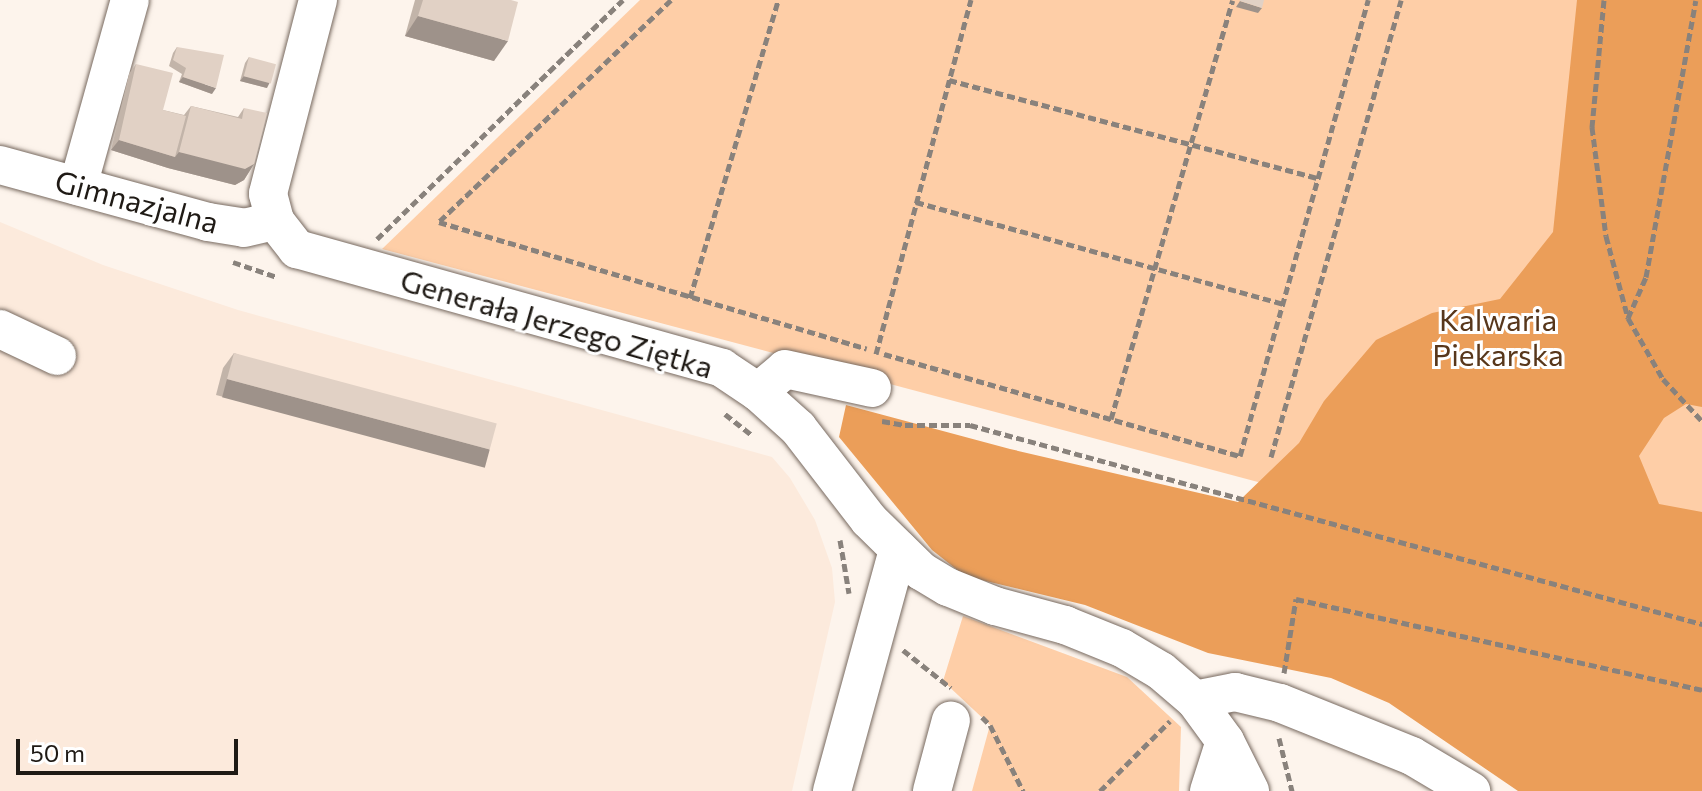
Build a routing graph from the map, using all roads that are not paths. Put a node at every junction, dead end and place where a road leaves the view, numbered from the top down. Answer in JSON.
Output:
{"nodes":[{"id":1,"x":130,"y":0,"type":"edge"},
{"id":2,"x":318,"y":0,"type":"edge"},
{"id":3,"x":0,"y":165,"type":"edge"},
{"id":4,"x":78,"y":186,"type":"junction"},
{"id":5,"x":275,"y":221,"type":"junction"},
{"id":6,"x":0,"y":329,"type":"edge"},
{"id":7,"x":57,"y":356,"type":"dead end"},
{"id":8,"x":872,"y":386,"type":"road end"},
{"id":9,"x":758,"y":392,"type":"junction"},
{"id":10,"x":898,"y":549,"type":"junction"},
{"id":11,"x":1195,"y":700,"type":"junction"},
{"id":12,"x":951,"y":720,"type":"dead end"},
{"id":13,"x":1225,"y":741,"type":"junction"},
{"id":14,"x":832,"y":791,"type":"edge"},
{"id":15,"x":932,"y":791,"type":"edge"},
{"id":16,"x":1209,"y":791,"type":"edge"},
{"id":17,"x":1250,"y":791,"type":"edge"},
{"id":18,"x":1471,"y":791,"type":"edge"}],
"edges":[{"from":1,"to":4,"type":"street"},
{"from":2,"to":5,"type":"street"},
{"from":3,"to":4,"type":"street","name":"Gimnazjalna"},
{"from":4,"to":5,"type":"street","name":"Gimnazjalna"},
{"from":5,"to":9,"type":"street","name":"Generała Jerzego Ziętka"},
{"from":6,"to":7,"type":"street"},
{"from":8,"to":9,"type":"street"},
{"from":9,"to":10,"type":"street","name":"Generała Jerzego Ziętka"},
{"from":10,"to":11,"type":"street","name":"Generała Jerzego Ziętka"},
{"from":10,"to":14,"type":"street"},
{"from":11,"to":13,"type":"street","name":"Generała Jerzego Ziętka"},
{"from":11,"to":18,"type":"street"},
{"from":12,"to":15,"type":"street"},
{"from":13,"to":16,"type":"street"},
{"from":13,"to":17,"type":"street","name":"Generała Jerzego Ziętka"}]}
